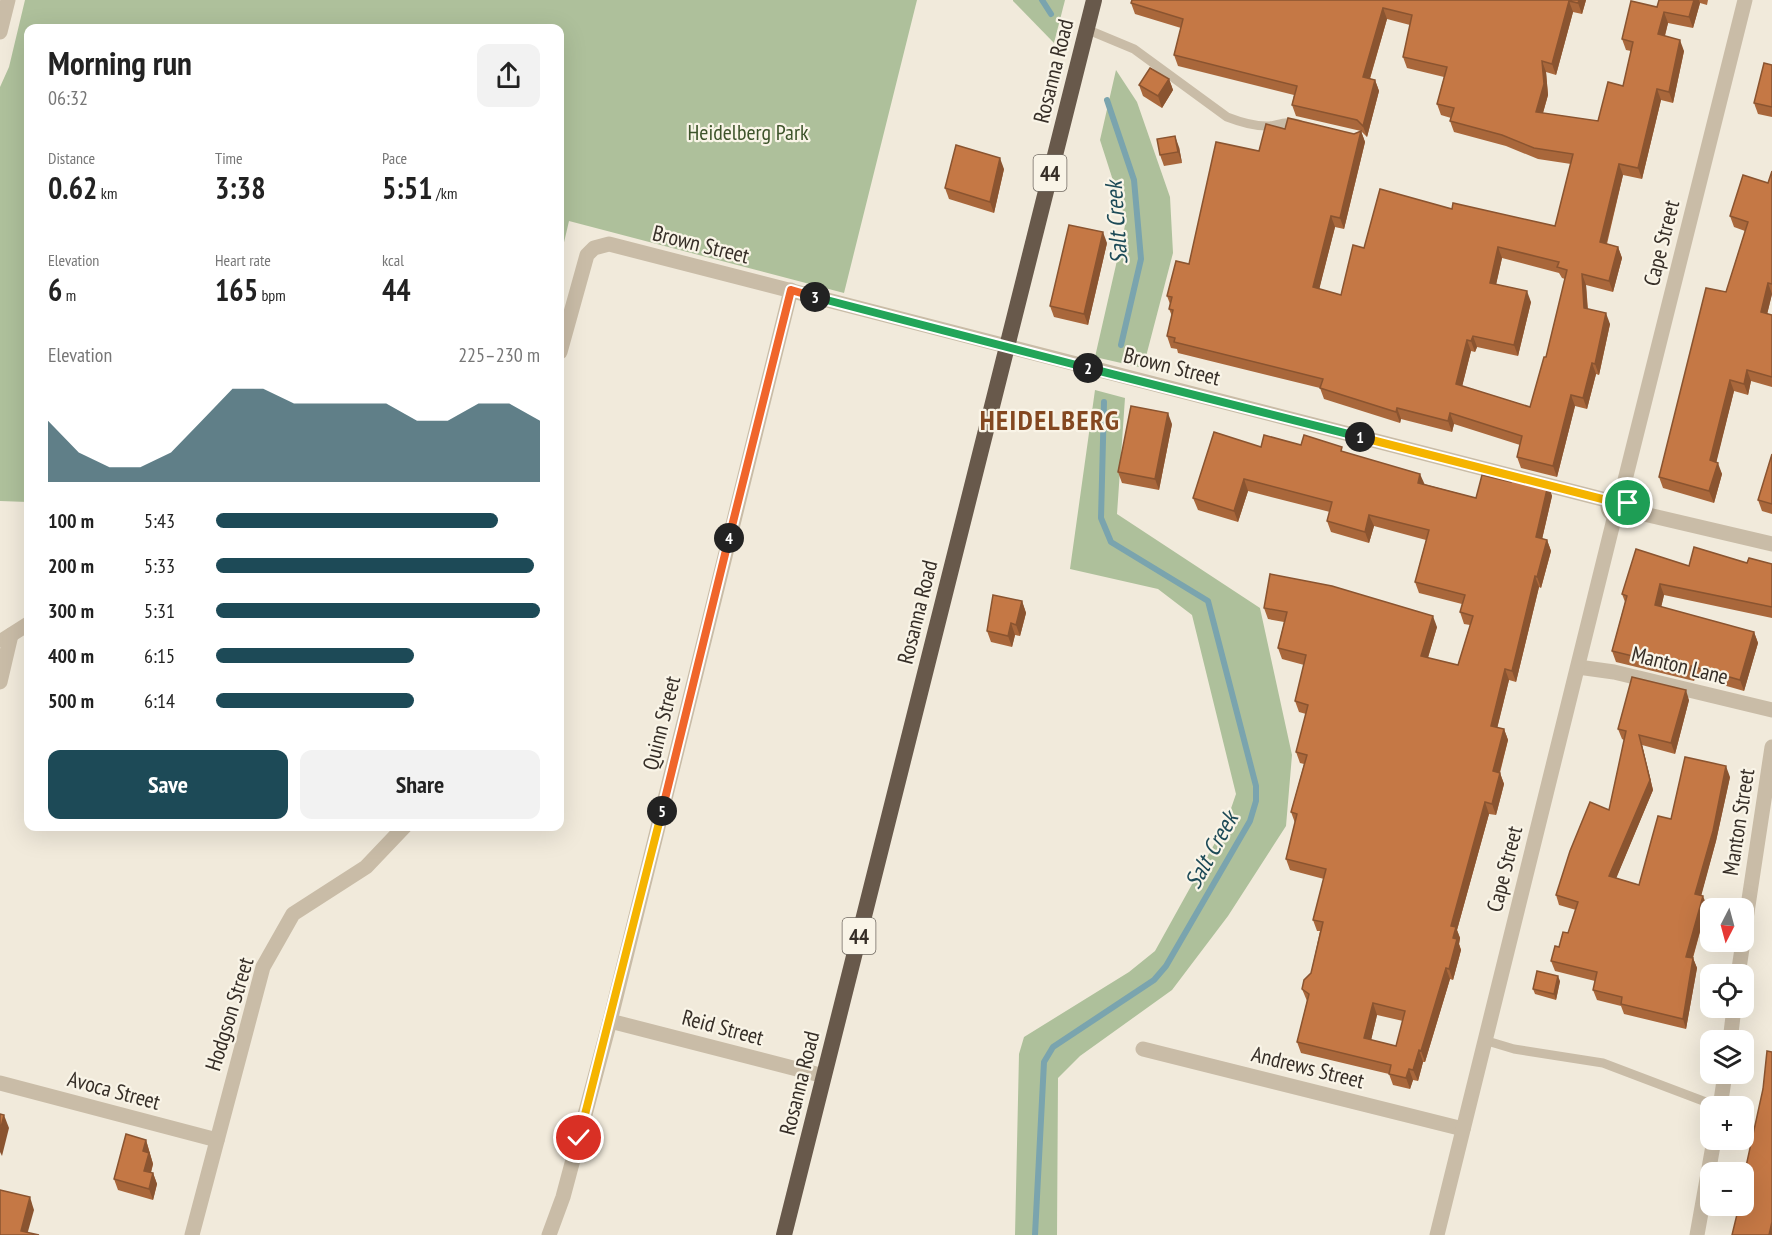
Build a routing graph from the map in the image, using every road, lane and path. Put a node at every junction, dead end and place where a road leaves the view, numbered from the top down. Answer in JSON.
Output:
{"nodes":[{"id":1,"x":8,"y":0,"type":"edge"},
{"id":2,"x":1094,"y":0,"type":"edge"},
{"id":3,"x":1745,"y":0,"type":"edge"},
{"id":4,"x":1086,"y":29,"type":"junction"},
{"id":5,"x":0,"y":32,"type":"edge"},
{"id":6,"x":1313,"y":127,"type":"edge"},
{"id":7,"x":791,"y":290,"type":"junction"},
{"id":8,"x":564,"y":338,"type":"edge"},
{"id":9,"x":1006,"y":347,"type":"junction"},
{"id":10,"x":1618,"y":505,"type":"junction"},
{"id":11,"x":1772,"y":544,"type":"edge"},
{"id":12,"x":24,"y":626,"type":"edge"},
{"id":13,"x":5,"y":638,"type":"edge"},
{"id":14,"x":1578,"y":667,"type":"junction"},
{"id":15,"x":0,"y":682,"type":"edge"},
{"id":16,"x":1772,"y":710,"type":"edge"},
{"id":17,"x":1772,"y":747,"type":"edge"},
{"id":18,"x":400,"y":831,"type":"edge"},
{"id":19,"x":1749,"y":898,"type":"edge"},
{"id":20,"x":610,"y":1021,"type":"junction"},
{"id":21,"x":1484,"y":1040,"type":"junction"},
{"id":22,"x":1143,"y":1049,"type":"dead end"},
{"id":23,"x":824,"y":1076,"type":"junction"},
{"id":24,"x":0,"y":1083,"type":"edge"},
{"id":25,"x":1700,"y":1100,"type":"edge"},
{"id":26,"x":1463,"y":1129,"type":"junction"},
{"id":27,"x":217,"y":1140,"type":"junction"},
{"id":28,"x":1712,"y":1150,"type":"edge"},
{"id":29,"x":192,"y":1235,"type":"edge"},
{"id":30,"x":549,"y":1235,"type":"edge"},
{"id":31,"x":784,"y":1235,"type":"edge"},
{"id":32,"x":1437,"y":1235,"type":"edge"},
{"id":33,"x":1697,"y":1235,"type":"edge"}],
"edges":[{"from":1,"to":5,"type":"street"},
{"from":2,"to":4,"type":"highway","name":"Rosanna Road","number":"44"},
{"from":3,"to":10,"type":"street","name":"Cape Street"},
{"from":4,"to":6,"type":"lane"},
{"from":4,"to":9,"type":"highway","name":"Rosanna Road","number":"44"},
{"from":7,"to":8,"type":"street","name":"Brown Street"},
{"from":7,"to":9,"type":"street","name":"Brown Street"},
{"from":7,"to":20,"type":"street","name":"Quinn Street"},
{"from":9,"to":10,"type":"street","name":"Brown Street"},
{"from":9,"to":23,"type":"highway","name":"Rosanna Road","number":"44"},
{"from":10,"to":11,"type":"street","name":"Brown Street"},
{"from":10,"to":14,"type":"street","name":"Cape Street"},
{"from":12,"to":13,"type":"street"},
{"from":13,"to":15,"type":"street"},
{"from":14,"to":16,"type":"street","name":"Manton Lane"},
{"from":14,"to":21,"type":"street","name":"Cape Street"},
{"from":17,"to":19,"type":"street","name":"Manton Street"},
{"from":18,"to":27,"type":"street","name":"Hodgson Street"},
{"from":20,"to":23,"type":"street","name":"Reid Street"},
{"from":20,"to":30,"type":"street","name":"Quinn Street"},
{"from":21,"to":25,"type":"lane"},
{"from":21,"to":26,"type":"street","name":"Cape Street"},
{"from":22,"to":26,"type":"street","name":"Andrews Street"},
{"from":23,"to":31,"type":"highway","name":"Rosanna Road","number":"44"},
{"from":24,"to":27,"type":"street","name":"Avoca Street"},
{"from":26,"to":32,"type":"street","name":"Cape Street"},
{"from":27,"to":29,"type":"street","name":"Hodgson Street"},
{"from":28,"to":33,"type":"street"}]}
